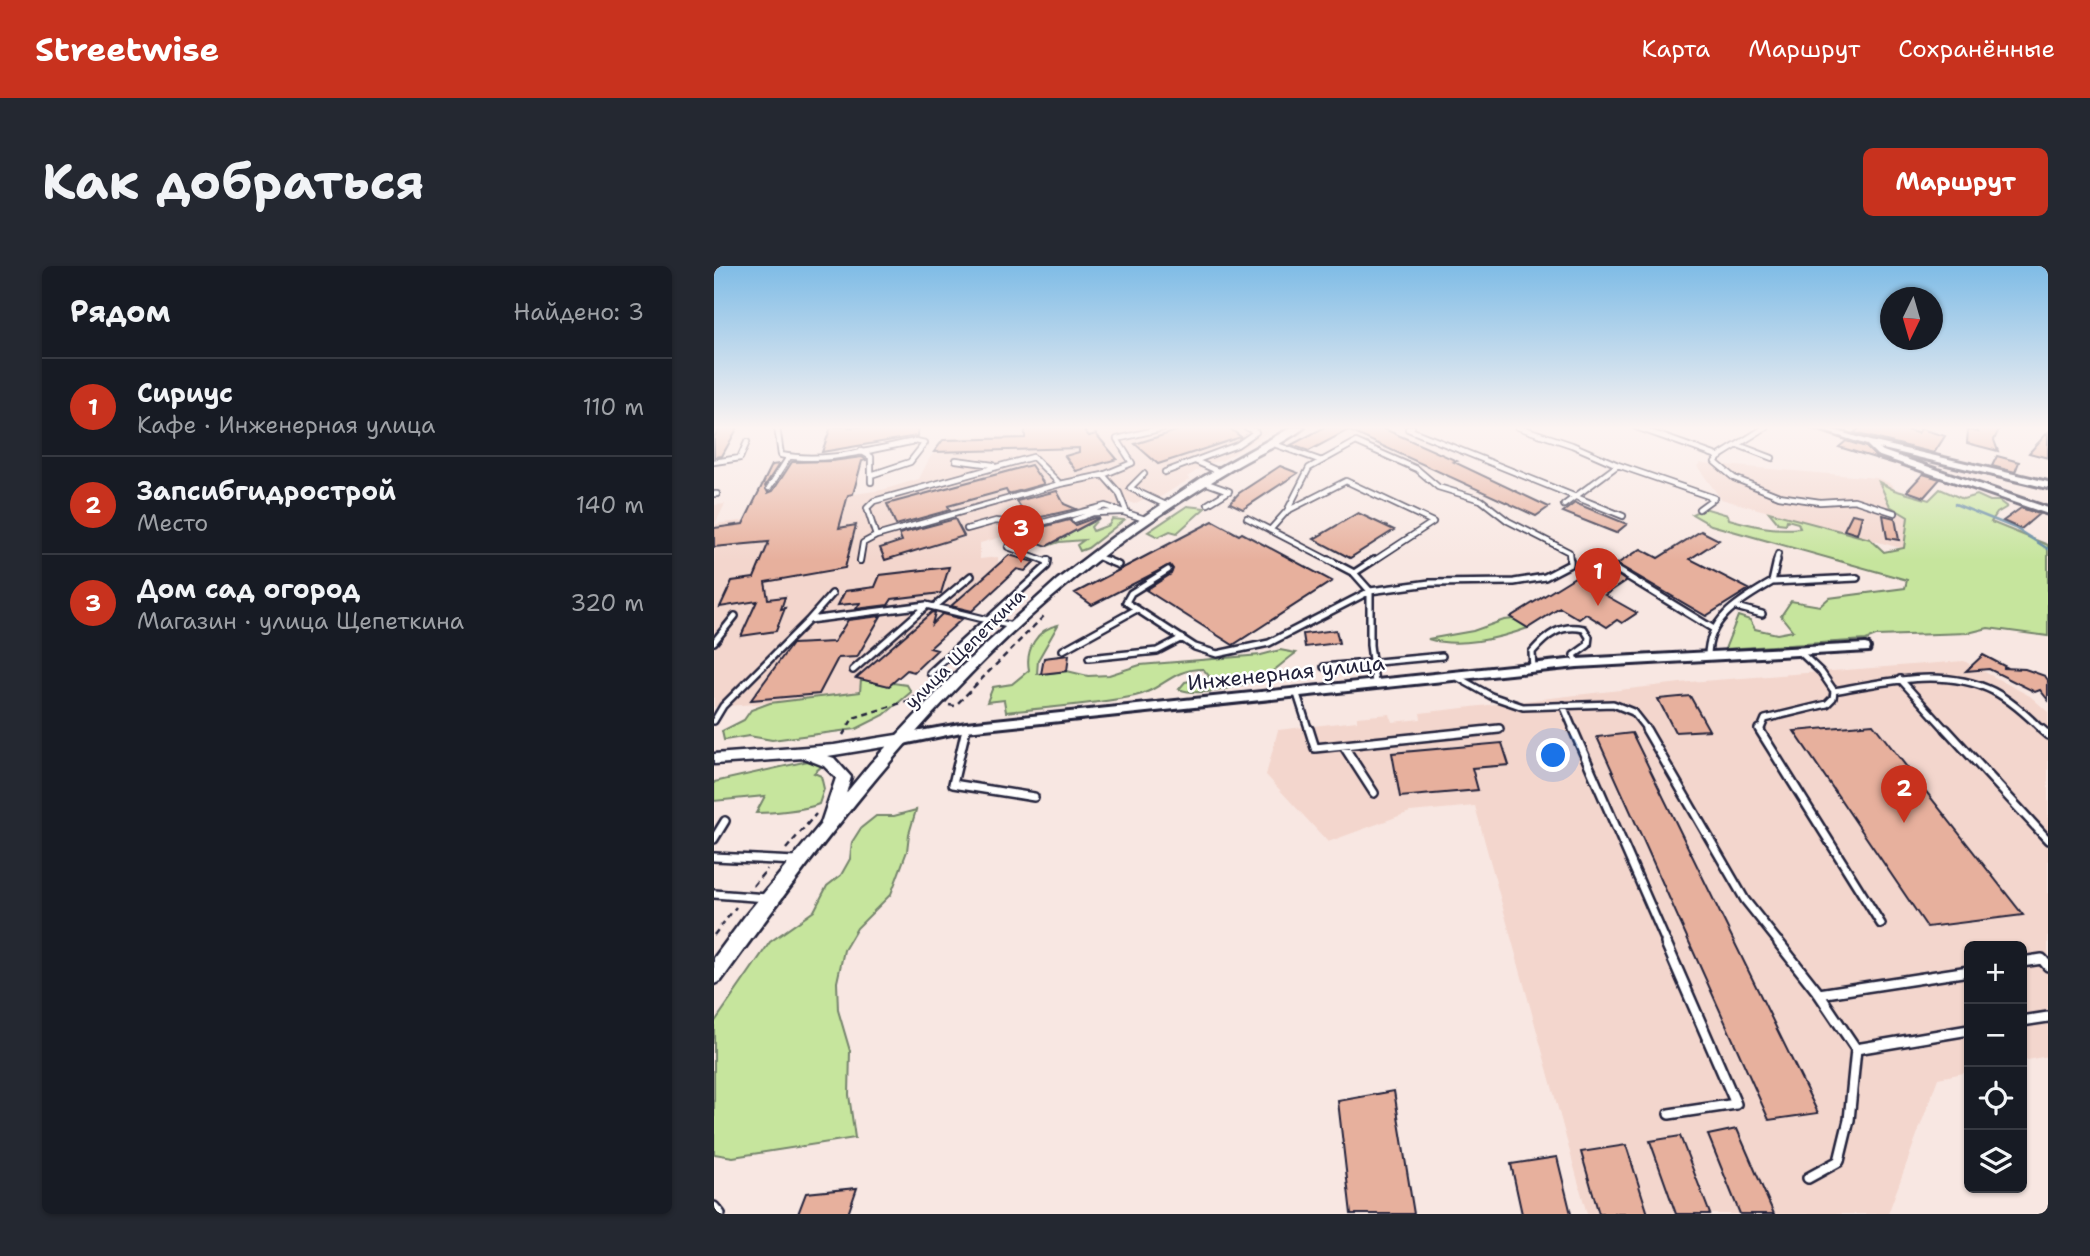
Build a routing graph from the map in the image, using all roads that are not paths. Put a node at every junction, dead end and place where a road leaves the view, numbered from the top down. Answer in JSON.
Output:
{"nodes":[{"id":1,"x":780,"y":471,"type":"edge"},
{"id":2,"x":871,"y":471,"type":"edge"},
{"id":3,"x":884,"y":471,"type":"edge"},
{"id":4,"x":980,"y":471,"type":"edge"},
{"id":5,"x":1047,"y":471,"type":"edge"},
{"id":6,"x":1112,"y":471,"type":"edge"},
{"id":7,"x":1307,"y":471,"type":"edge"},
{"id":8,"x":1419,"y":471,"type":"edge"},
{"id":9,"x":1513,"y":471,"type":"edge"},
{"id":10,"x":1610,"y":471,"type":"edge"},
{"id":11,"x":1636,"y":471,"type":"edge"},
{"id":12,"x":1723,"y":471,"type":"edge"},
{"id":13,"x":1933,"y":471,"type":"edge"},
{"id":14,"x":1989,"y":471,"type":"edge"},
{"id":15,"x":1220,"y":472,"type":"edge"},
{"id":16,"x":1144,"y":474,"type":"dead end"},
{"id":17,"x":871,"y":475,"type":"junction"},
{"id":18,"x":1103,"y":475,"type":"junction"},
{"id":19,"x":871,"y":482,"type":"dead end"},
{"id":20,"x":1205,"y":482,"type":"junction"},
{"id":21,"x":1060,"y":484,"type":"junction"},
{"id":22,"x":2048,"y":485,"type":"edge"},
{"id":23,"x":769,"y":488,"type":"dead end"},
{"id":24,"x":1577,"y":497,"type":"junction"},
{"id":25,"x":1209,"y":504,"type":"dead end"},
{"id":26,"x":1166,"y":505,"type":"junction"},
{"id":27,"x":1564,"y":505,"type":"dead end"},
{"id":28,"x":1699,"y":509,"type":"dead end"},
{"id":29,"x":1287,"y":511,"type":"junction"},
{"id":30,"x":2048,"y":511,"type":"edge"},
{"id":31,"x":1127,"y":513,"type":"junction"},
{"id":32,"x":1895,"y":513,"type":"dead end"},
{"id":33,"x":1623,"y":516,"type":"dead end"},
{"id":34,"x":1247,"y":518,"type":"dead end"},
{"id":35,"x":1145,"y":519,"type":"junction"},
{"id":36,"x":1074,"y":520,"type":"dead end"},
{"id":37,"x":967,"y":529,"type":"dead end"},
{"id":38,"x":1270,"y":530,"type":"junction"},
{"id":39,"x":876,"y":536,"type":"junction"},
{"id":40,"x":1008,"y":547,"type":"dead end"},
{"id":41,"x":1778,"y":554,"type":"dead end"},
{"id":42,"x":1096,"y":556,"type":"junction"},
{"id":43,"x":860,"y":561,"type":"dead end"},
{"id":44,"x":1118,"y":565,"type":"dead end"},
{"id":45,"x":1614,"y":568,"type":"dead end"},
{"id":46,"x":1168,"y":570,"type":"dead end"},
{"id":47,"x":1354,"y":573,"type":"junction"},
{"id":48,"x":971,"y":576,"type":"dead end"},
{"id":49,"x":1857,"y":578,"type":"dead end"},
{"id":50,"x":1772,"y":582,"type":"junction"},
{"id":51,"x":1370,"y":591,"type":"junction"},
{"id":52,"x":832,"y":594,"type":"dead end"},
{"id":53,"x":926,"y":605,"type":"junction"},
{"id":54,"x":934,"y":607,"type":"junction"},
{"id":55,"x":1736,"y":607,"type":"junction"},
{"id":56,"x":1137,"y":609,"type":"junction"},
{"id":57,"x":1762,"y":614,"type":"dead end"},
{"id":58,"x":735,"y":616,"type":"dead end"},
{"id":59,"x":809,"y":620,"type":"junction"},
{"id":60,"x":988,"y":620,"type":"junction"},
{"id":61,"x":1012,"y":626,"type":"junction"},
{"id":62,"x":1712,"y":628,"type":"junction"},
{"id":63,"x":1182,"y":638,"type":"junction"},
{"id":64,"x":714,"y":642,"type":"edge"},
{"id":65,"x":1865,"y":648,"type":"dead end"},
{"id":66,"x":1063,"y":650,"type":"dead end"},
{"id":67,"x":1801,"y":653,"type":"junction"},
{"id":68,"x":1442,"y":656,"type":"dead end"},
{"id":69,"x":1708,"y":656,"type":"junction"},
{"id":70,"x":1089,"y":658,"type":"dead end"},
{"id":71,"x":1372,"y":662,"type":"junction"},
{"id":72,"x":1577,"y":663,"type":"junction"},
{"id":73,"x":1324,"y":667,"type":"dead end"},
{"id":74,"x":1533,"y":668,"type":"junction"},
{"id":75,"x":853,"y":670,"type":"dead end"},
{"id":76,"x":930,"y":673,"type":"dead end"},
{"id":77,"x":1457,"y":677,"type":"junction"},
{"id":78,"x":1900,"y":679,"type":"junction"},
{"id":79,"x":1375,"y":683,"type":"junction"},
{"id":80,"x":1834,"y":691,"type":"junction"},
{"id":81,"x":1297,"y":694,"type":"junction"},
{"id":82,"x":1563,"y":705,"type":"junction"},
{"id":83,"x":714,"y":721,"type":"edge"},
{"id":84,"x":966,"y":727,"type":"junction"},
{"id":85,"x":1499,"y":729,"type":"dead end"},
{"id":86,"x":2048,"y":735,"type":"edge"},
{"id":87,"x":903,"y":739,"type":"junction"},
{"id":88,"x":1343,"y":746,"type":"junction"},
{"id":89,"x":805,"y":753,"type":"junction"},
{"id":90,"x":714,"y":759,"type":"edge"},
{"id":91,"x":1374,"y":793,"type":"dead end"},
{"id":92,"x":1034,"y":797,"type":"dead end"},
{"id":93,"x":725,"y":821,"type":"dead end"},
{"id":94,"x":827,"y":828,"type":"junction"},
{"id":95,"x":714,"y":839,"type":"edge"},
{"id":96,"x":2048,"y":840,"type":"edge"},
{"id":97,"x":714,"y":857,"type":"edge"},
{"id":98,"x":801,"y":861,"type":"junction"},
{"id":99,"x":714,"y":894,"type":"edge"},
{"id":100,"x":773,"y":898,"type":"junction"},
{"id":101,"x":1881,"y":924,"type":"dead end"},
{"id":102,"x":2027,"y":961,"type":"edge"},
{"id":103,"x":717,"y":966,"type":"edge"},
{"id":104,"x":2048,"y":966,"type":"edge"},
{"id":105,"x":1964,"y":972,"type":"edge"},
{"id":106,"x":1819,"y":994,"type":"junction"},
{"id":107,"x":2048,"y":1017,"type":"edge"},
{"id":108,"x":2027,"y":1020,"type":"edge"},
{"id":109,"x":1964,"y":1031,"type":"edge"},
{"id":110,"x":1856,"y":1049,"type":"junction"},
{"id":111,"x":1669,"y":1114,"type":"dead end"},
{"id":112,"x":1808,"y":1178,"type":"dead end"},
{"id":113,"x":714,"y":1207,"type":"edge"},
{"id":114,"x":720,"y":1214,"type":"edge"}],
"edges":[{"from":1,"to":23,"type":"lane"},
{"from":2,"to":17,"type":"lane"},
{"from":3,"to":17,"type":"lane"},
{"from":4,"to":39,"type":"lane"},
{"from":5,"to":21,"type":"lane"},
{"from":6,"to":18,"type":"lane"},
{"from":7,"to":29,"type":"lane"},
{"from":8,"to":51,"type":"lane"},
{"from":9,"to":24,"type":"lane"},
{"from":10,"to":24,"type":"lane"},
{"from":11,"to":28,"type":"lane"},
{"from":12,"to":32,"type":"lane"},
{"from":13,"to":30,"type":"street"},
{"from":14,"to":22,"type":"street"},
{"from":15,"to":20,"type":"main road","name":"улица Щепеткина"},
{"from":16,"to":26,"type":"lane"},
{"from":17,"to":19,"type":"lane"},
{"from":18,"to":21,"type":"lane"},
{"from":18,"to":31,"type":"lane"},
{"from":20,"to":25,"type":"lane"},
{"from":20,"to":26,"type":"main road","name":"улица Щепеткина"},
{"from":21,"to":39,"type":"lane"},
{"from":24,"to":27,"type":"lane"},
{"from":24,"to":33,"type":"lane"},
{"from":26,"to":35,"type":"main road","name":"улица Щепеткина"},
{"from":29,"to":38,"type":"lane"},
{"from":29,"to":47,"type":"lane"},
{"from":31,"to":35,"type":"lane"},
{"from":31,"to":36,"type":"lane"},
{"from":31,"to":37,"type":"lane"},
{"from":34,"to":38,"type":"lane"},
{"from":35,"to":42,"type":"main road","name":"улица Щепеткина"},
{"from":38,"to":47,"type":"lane"},
{"from":39,"to":43,"type":"lane"},
{"from":40,"to":60,"type":"lane"},
{"from":41,"to":50,"type":"lane"},
{"from":42,"to":44,"type":"lane"},
{"from":42,"to":61,"type":"main road","name":"улица Щепеткина"},
{"from":45,"to":62,"type":"lane"},
{"from":46,"to":56,"type":"lane"},
{"from":47,"to":51,"type":"lane"},
{"from":48,"to":54,"type":"lane"},
{"from":49,"to":50,"type":"lane"},
{"from":50,"to":55,"type":"lane"},
{"from":51,"to":63,"type":"lane"},
{"from":51,"to":71,"type":"lane"},
{"from":52,"to":59,"type":"lane"},
{"from":53,"to":54,"type":"lane"},
{"from":53,"to":59,"type":"lane"},
{"from":53,"to":75,"type":"lane"},
{"from":54,"to":60,"type":"lane"},
{"from":55,"to":57,"type":"lane"},
{"from":55,"to":62,"type":"lane"},
{"from":56,"to":63,"type":"lane"},
{"from":56,"to":66,"type":"lane"},
{"from":58,"to":64,"type":"lane"},
{"from":59,"to":83,"type":"lane"},
{"from":60,"to":61,"type":"lane"},
{"from":60,"to":76,"type":"lane"},
{"from":61,"to":87,"type":"main road","name":"улица Щепеткина"},
{"from":62,"to":69,"type":"lane"},
{"from":63,"to":70,"type":"lane"},
{"from":65,"to":67,"type":"street","name":"Инженерная улица"},
{"from":67,"to":69,"type":"street","name":"Инженерная улица"},
{"from":67,"to":80,"type":"lane"},
{"from":68,"to":71,"type":"lane"},
{"from":69,"to":72,"type":"street","name":"Инженерная улица"},
{"from":71,"to":73,"type":"lane"},
{"from":71,"to":79,"type":"lane"},
{"from":72,"to":74,"type":"street","name":"Инженерная улица"},
{"from":72,"to":74,"type":"lane"},
{"from":74,"to":77,"type":"street","name":"Инженерная улица"},
{"from":77,"to":79,"type":"street","name":"Инженерная улица"},
{"from":77,"to":82,"type":"lane"},
{"from":78,"to":80,"type":"lane"},
{"from":78,"to":86,"type":"lane"},
{"from":78,"to":96,"type":"lane"},
{"from":79,"to":81,"type":"street","name":"Инженерная улица"},
{"from":80,"to":101,"type":"lane"},
{"from":81,"to":84,"type":"street","name":"Инженерная улица"},
{"from":81,"to":88,"type":"lane"},
{"from":82,"to":106,"type":"lane"},
{"from":82,"to":111,"type":"lane"},
{"from":84,"to":87,"type":"street","name":"Инженерная улица"},
{"from":84,"to":92,"type":"lane"},
{"from":85,"to":88,"type":"lane"},
{"from":87,"to":89,"type":"street","name":"Инженерная улица"},
{"from":87,"to":94,"type":"main road","name":"улица Щепеткина"},
{"from":88,"to":91,"type":"lane"},
{"from":89,"to":90,"type":"street","name":"Инженерная улица"},
{"from":89,"to":94,"type":"street"},
{"from":93,"to":95,"type":"lane"},
{"from":94,"to":98,"type":"main road","name":"улица Щепеткина"},
{"from":97,"to":98,"type":"lane"},
{"from":98,"to":100,"type":"main road","name":"улица Щепеткина"},
{"from":99,"to":100,"type":"lane"},
{"from":100,"to":103,"type":"main road","name":"улица Щепеткина"},
{"from":102,"to":104,"type":"lane"},
{"from":105,"to":106,"type":"lane"},
{"from":106,"to":110,"type":"lane"},
{"from":107,"to":108,"type":"lane"},
{"from":109,"to":110,"type":"lane"},
{"from":110,"to":112,"type":"lane"},
{"from":113,"to":114,"type":"lane"}]}
